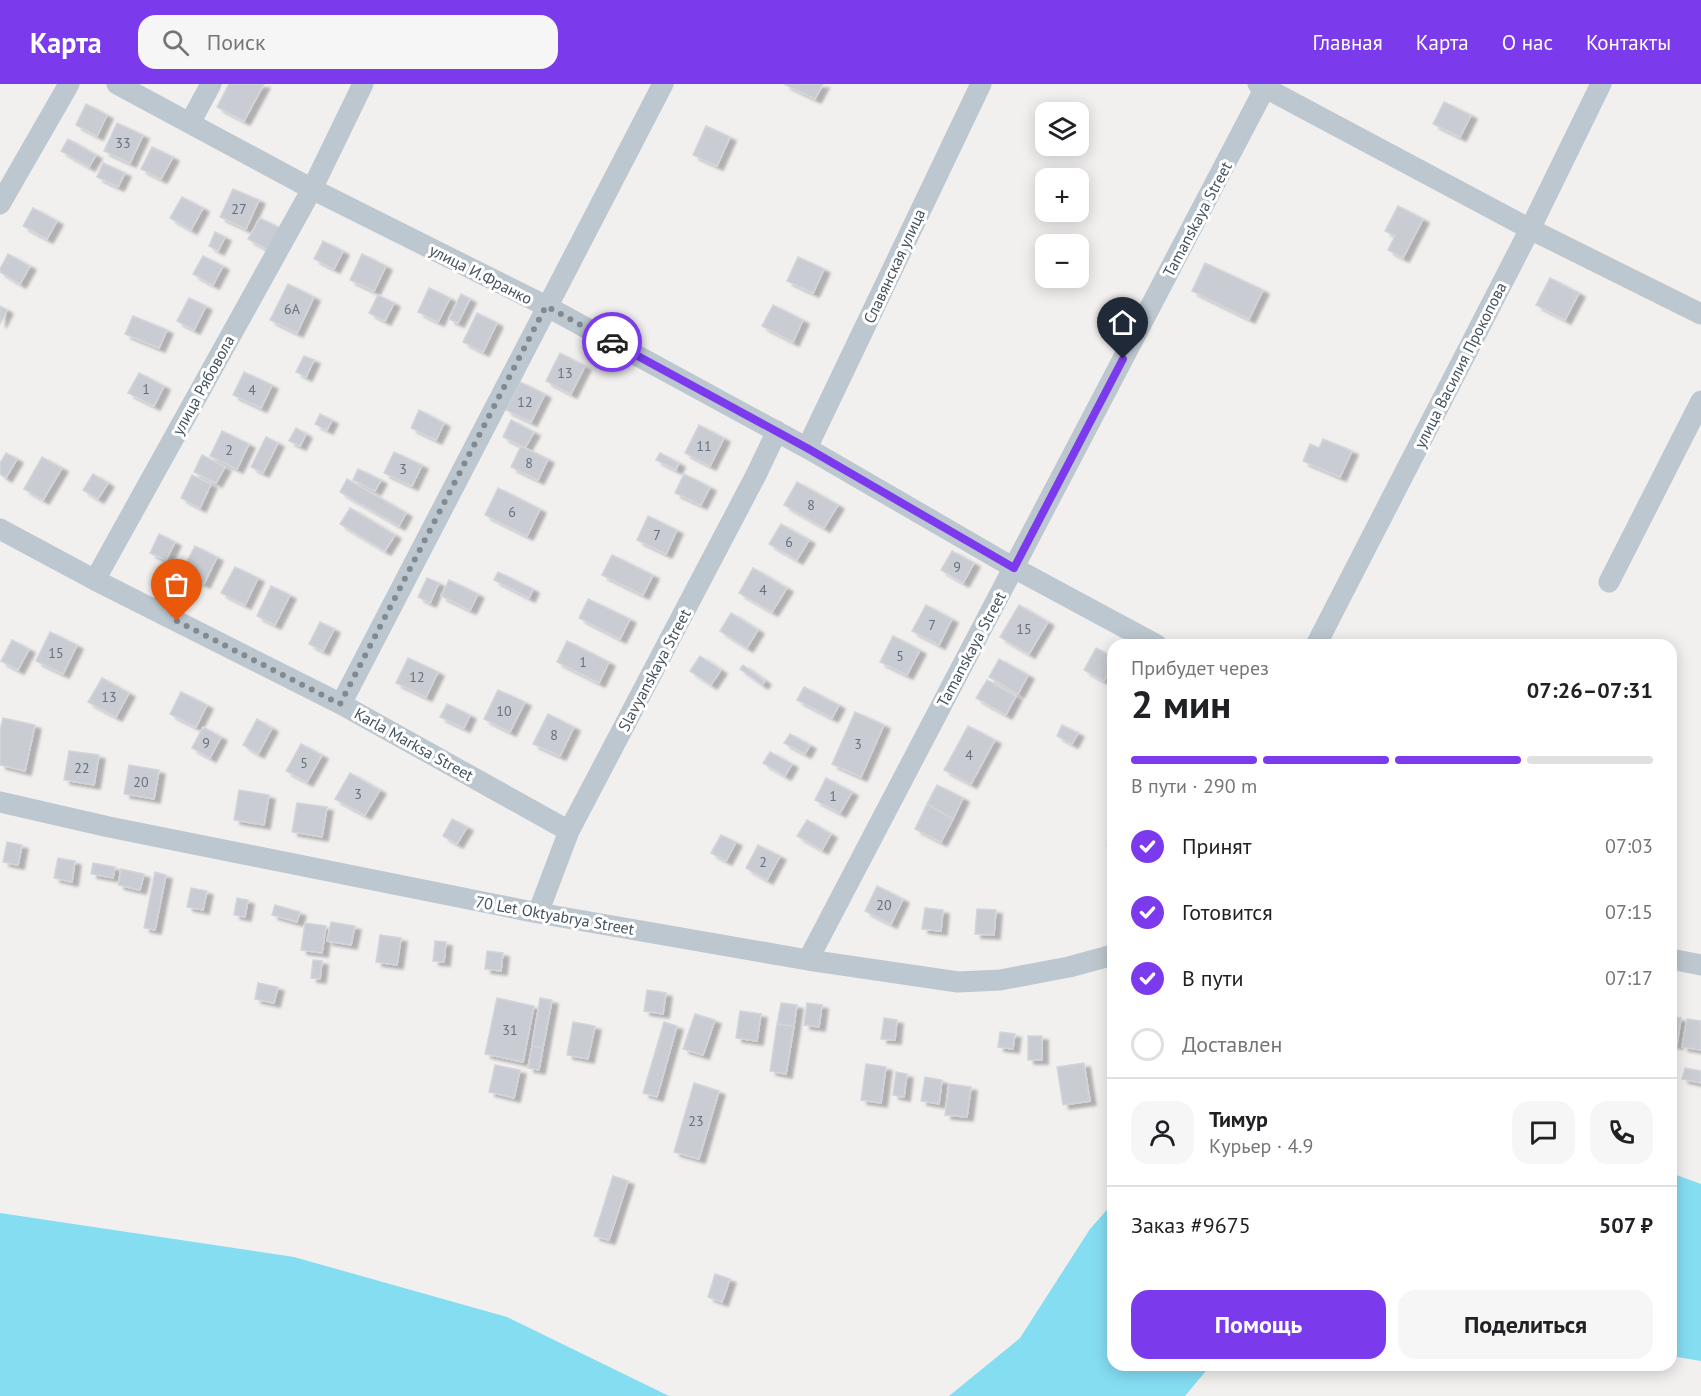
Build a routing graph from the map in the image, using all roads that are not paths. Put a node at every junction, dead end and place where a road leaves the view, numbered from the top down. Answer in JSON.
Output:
{"nodes":[{"id":1,"x":69,"y":84,"type":"edge"},
{"id":2,"x":117,"y":84,"type":"edge"},
{"id":3,"x":211,"y":84,"type":"edge"},
{"id":4,"x":363,"y":84,"type":"edge"},
{"id":5,"x":663,"y":84,"type":"edge"},
{"id":6,"x":981,"y":84,"type":"edge"},
{"id":7,"x":1601,"y":84,"type":"edge"},
{"id":8,"x":1263,"y":85,"type":"edge"},
{"id":9,"x":190,"y":123,"type":"junction"},
{"id":10,"x":312,"y":189,"type":"junction"},
{"id":11,"x":0,"y":204,"type":"edge"},
{"id":12,"x":1530,"y":229,"type":"junction"},
{"id":13,"x":546,"y":306,"type":"junction"},
{"id":14,"x":1701,"y":314,"type":"edge"},
{"id":15,"x":1701,"y":401,"type":"edge"},
{"id":16,"x":777,"y":431,"type":"junction"},
{"id":17,"x":807,"y":448,"type":"junction"},
{"id":18,"x":0,"y":529,"type":"edge"},
{"id":19,"x":1014,"y":568,"type":"junction"},
{"id":20,"x":95,"y":580,"type":"junction"},
{"id":21,"x":1609,"y":582,"type":"dead end"},
{"id":22,"x":1146,"y":639,"type":"edge"},
{"id":23,"x":1319,"y":639,"type":"edge"},
{"id":24,"x":340,"y":704,"type":"junction"},
{"id":25,"x":0,"y":802,"type":"edge"},
{"id":26,"x":569,"y":831,"type":"junction"},
{"id":27,"x":538,"y":912,"type":"junction"},
{"id":28,"x":1107,"y":956,"type":"edge"},
{"id":29,"x":808,"y":960,"type":"junction"},
{"id":30,"x":1677,"y":960,"type":"edge"},
{"id":31,"x":1701,"y":965,"type":"edge"}],
"edges":[{"from":1,"to":11,"type":"street"},
{"from":2,"to":9,"type":"street","name":"улица И.Франко"},
{"from":3,"to":9,"type":"street"},
{"from":4,"to":10,"type":"street","name":"улица Рябовола"},
{"from":5,"to":13,"type":"street"},
{"from":6,"to":17,"type":"street","name":"Славянская улица"},
{"from":7,"to":12,"type":"street","name":"улица Василия Прокопова"},
{"from":8,"to":12,"type":"street"},
{"from":8,"to":19,"type":"street","name":"Tamanskaya Street"},
{"from":9,"to":10,"type":"street","name":"улица И.Франко"},
{"from":10,"to":13,"type":"street","name":"улица И.Франко"},
{"from":10,"to":20,"type":"street","name":"улица Рябовола"},
{"from":12,"to":14,"type":"street"},
{"from":12,"to":23,"type":"street","name":"улица Василия Прокопова"},
{"from":13,"to":16,"type":"street","name":"улица И.Франко"},
{"from":13,"to":24,"type":"street"},
{"from":15,"to":21,"type":"street"},
{"from":16,"to":17,"type":"street","name":"улица И.Франко"},
{"from":16,"to":26,"type":"street","name":"Slavyanskaya Street"},
{"from":17,"to":19,"type":"street","name":"улица И.Франко"},
{"from":18,"to":20,"type":"street","name":"Karla Marksa Street"},
{"from":19,"to":22,"type":"street","name":"улица И.Франко"},
{"from":19,"to":29,"type":"street","name":"Tamanskaya Street"},
{"from":20,"to":24,"type":"street","name":"Karla Marksa Street"},
{"from":24,"to":26,"type":"street","name":"Karla Marksa Street"},
{"from":25,"to":27,"type":"street","name":"70 Let Oktyabrya Street"},
{"from":26,"to":27,"type":"street","name":"Slavyanskaya Street"},
{"from":27,"to":29,"type":"street","name":"70 Let Oktyabrya Street"},
{"from":28,"to":29,"type":"street","name":"70 Let Oktyabrya Street"},
{"from":30,"to":31,"type":"street"}]}
